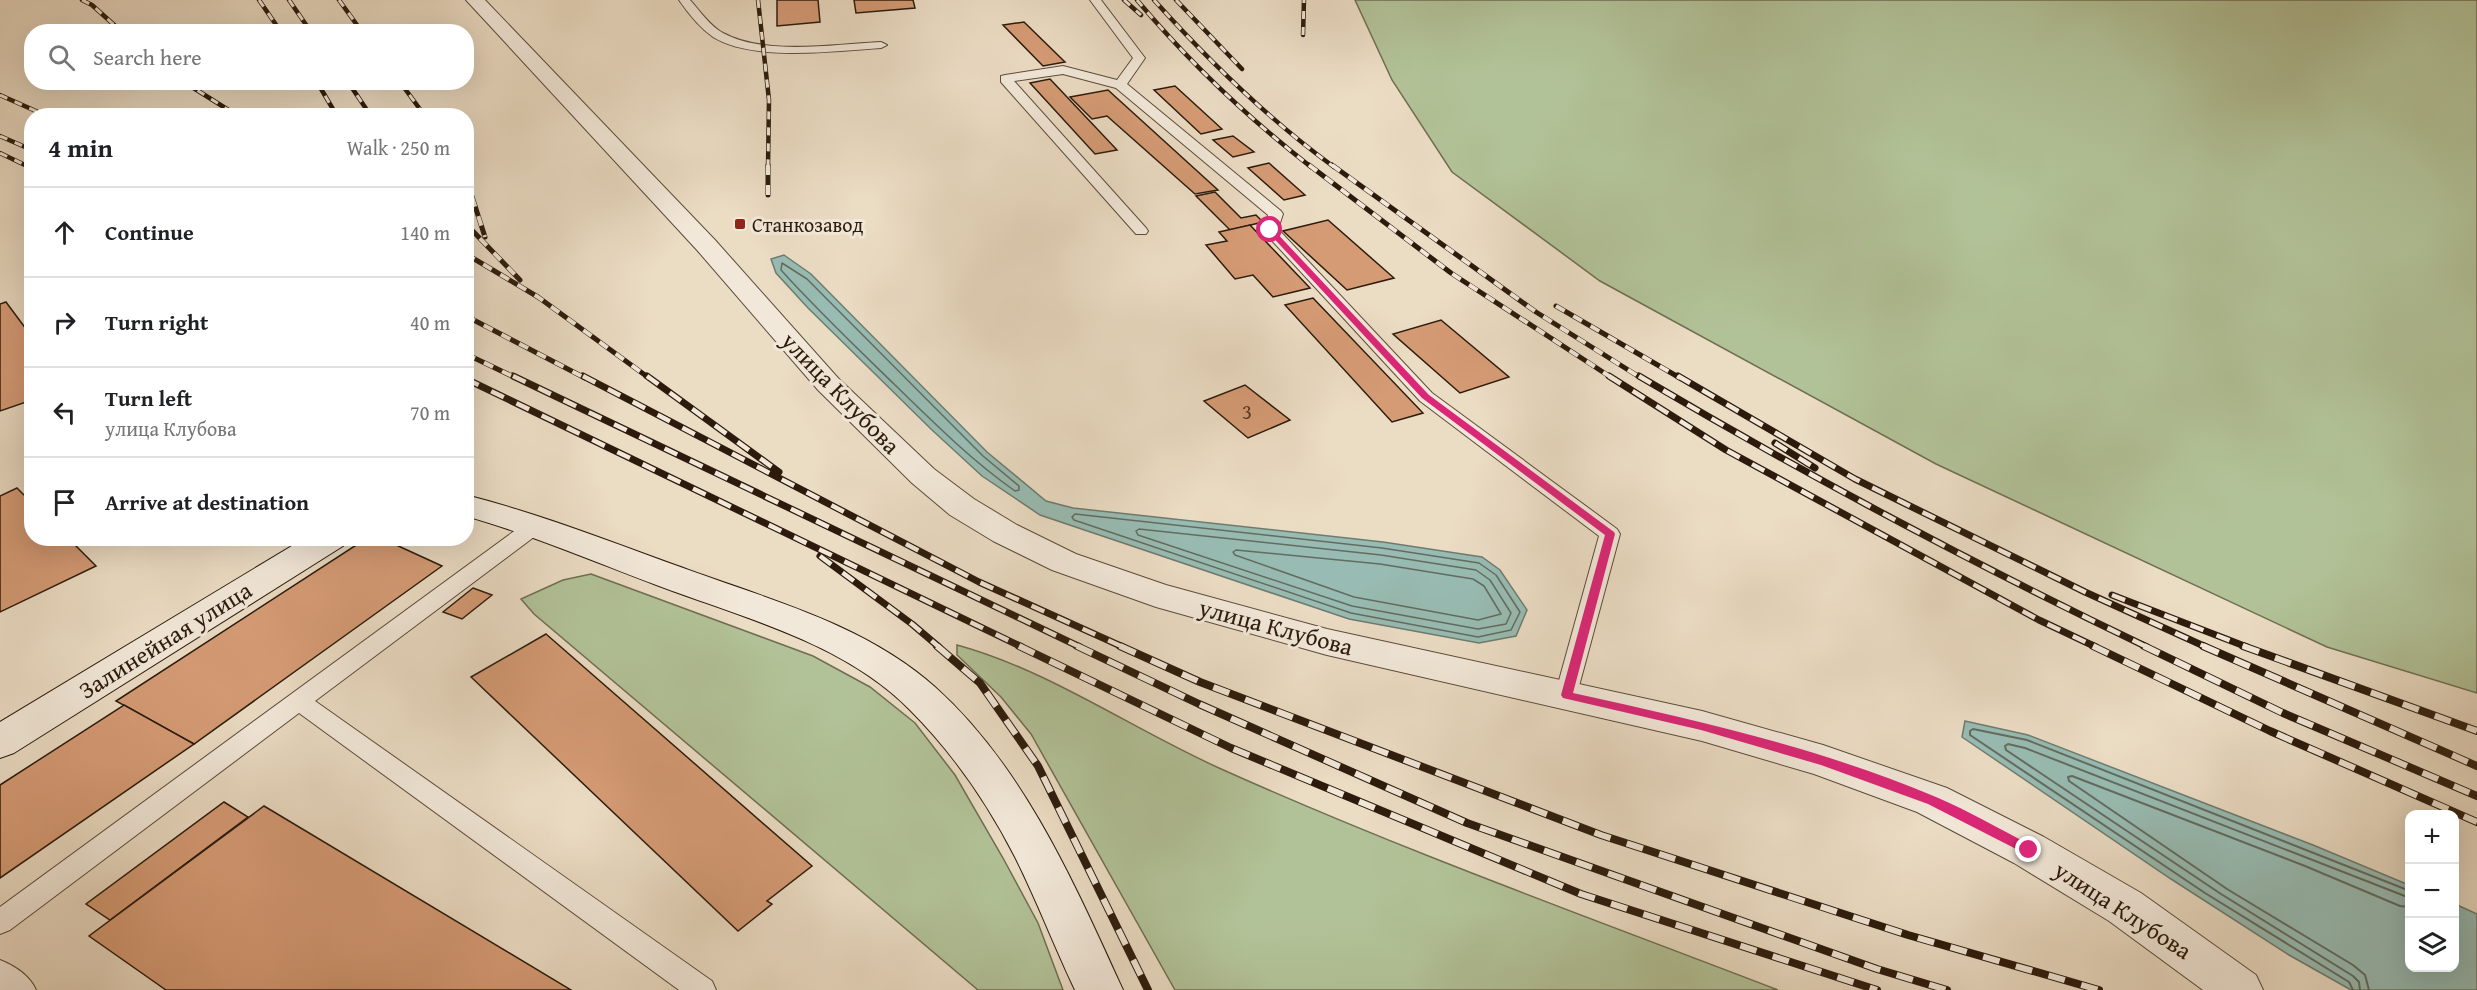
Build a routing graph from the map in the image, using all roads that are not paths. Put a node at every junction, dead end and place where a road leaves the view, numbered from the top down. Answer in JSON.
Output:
{"nodes":[{"id":1,"x":475,"y":0,"type":"edge"},
{"id":2,"x":684,"y":0,"type":"edge"},
{"id":3,"x":1095,"y":0,"type":"edge"},
{"id":4,"x":881,"y":45,"type":"dead end"},
{"id":5,"x":1120,"y":85,"type":"junction"},
{"id":6,"x":1141,"y":231,"type":"dead end"},
{"id":7,"x":474,"y":507,"type":"edge"},
{"id":8,"x":535,"y":526,"type":"junction"},
{"id":9,"x":318,"y":546,"type":"edge"},
{"id":10,"x":1567,"y":695,"type":"junction"},
{"id":11,"x":298,"y":700,"type":"junction"},
{"id":12,"x":0,"y":742,"type":"edge"},
{"id":13,"x":0,"y":922,"type":"edge"},
{"id":14,"x":0,"y":973,"type":"edge"},
{"id":15,"x":22,"y":990,"type":"edge"},
{"id":16,"x":702,"y":990,"type":"edge"},
{"id":17,"x":1099,"y":990,"type":"edge"},
{"id":18,"x":2239,"y":990,"type":"edge"}],
"edges":[{"from":1,"to":10,"type":"street","name":"улица Клубова"},
{"from":2,"to":4,"type":"lane"},
{"from":3,"to":5,"type":"lane"},
{"from":5,"to":6,"type":"lane"},
{"from":5,"to":10,"type":"lane"},
{"from":7,"to":8,"type":"street"},
{"from":8,"to":11,"type":"lane"},
{"from":8,"to":17,"type":"street"},
{"from":9,"to":12,"type":"street","name":"Залинейная улица"},
{"from":10,"to":18,"type":"street","name":"улица Клубова"},
{"from":11,"to":13,"type":"lane"},
{"from":11,"to":16,"type":"lane"},
{"from":14,"to":15,"type":"lane"}]}
